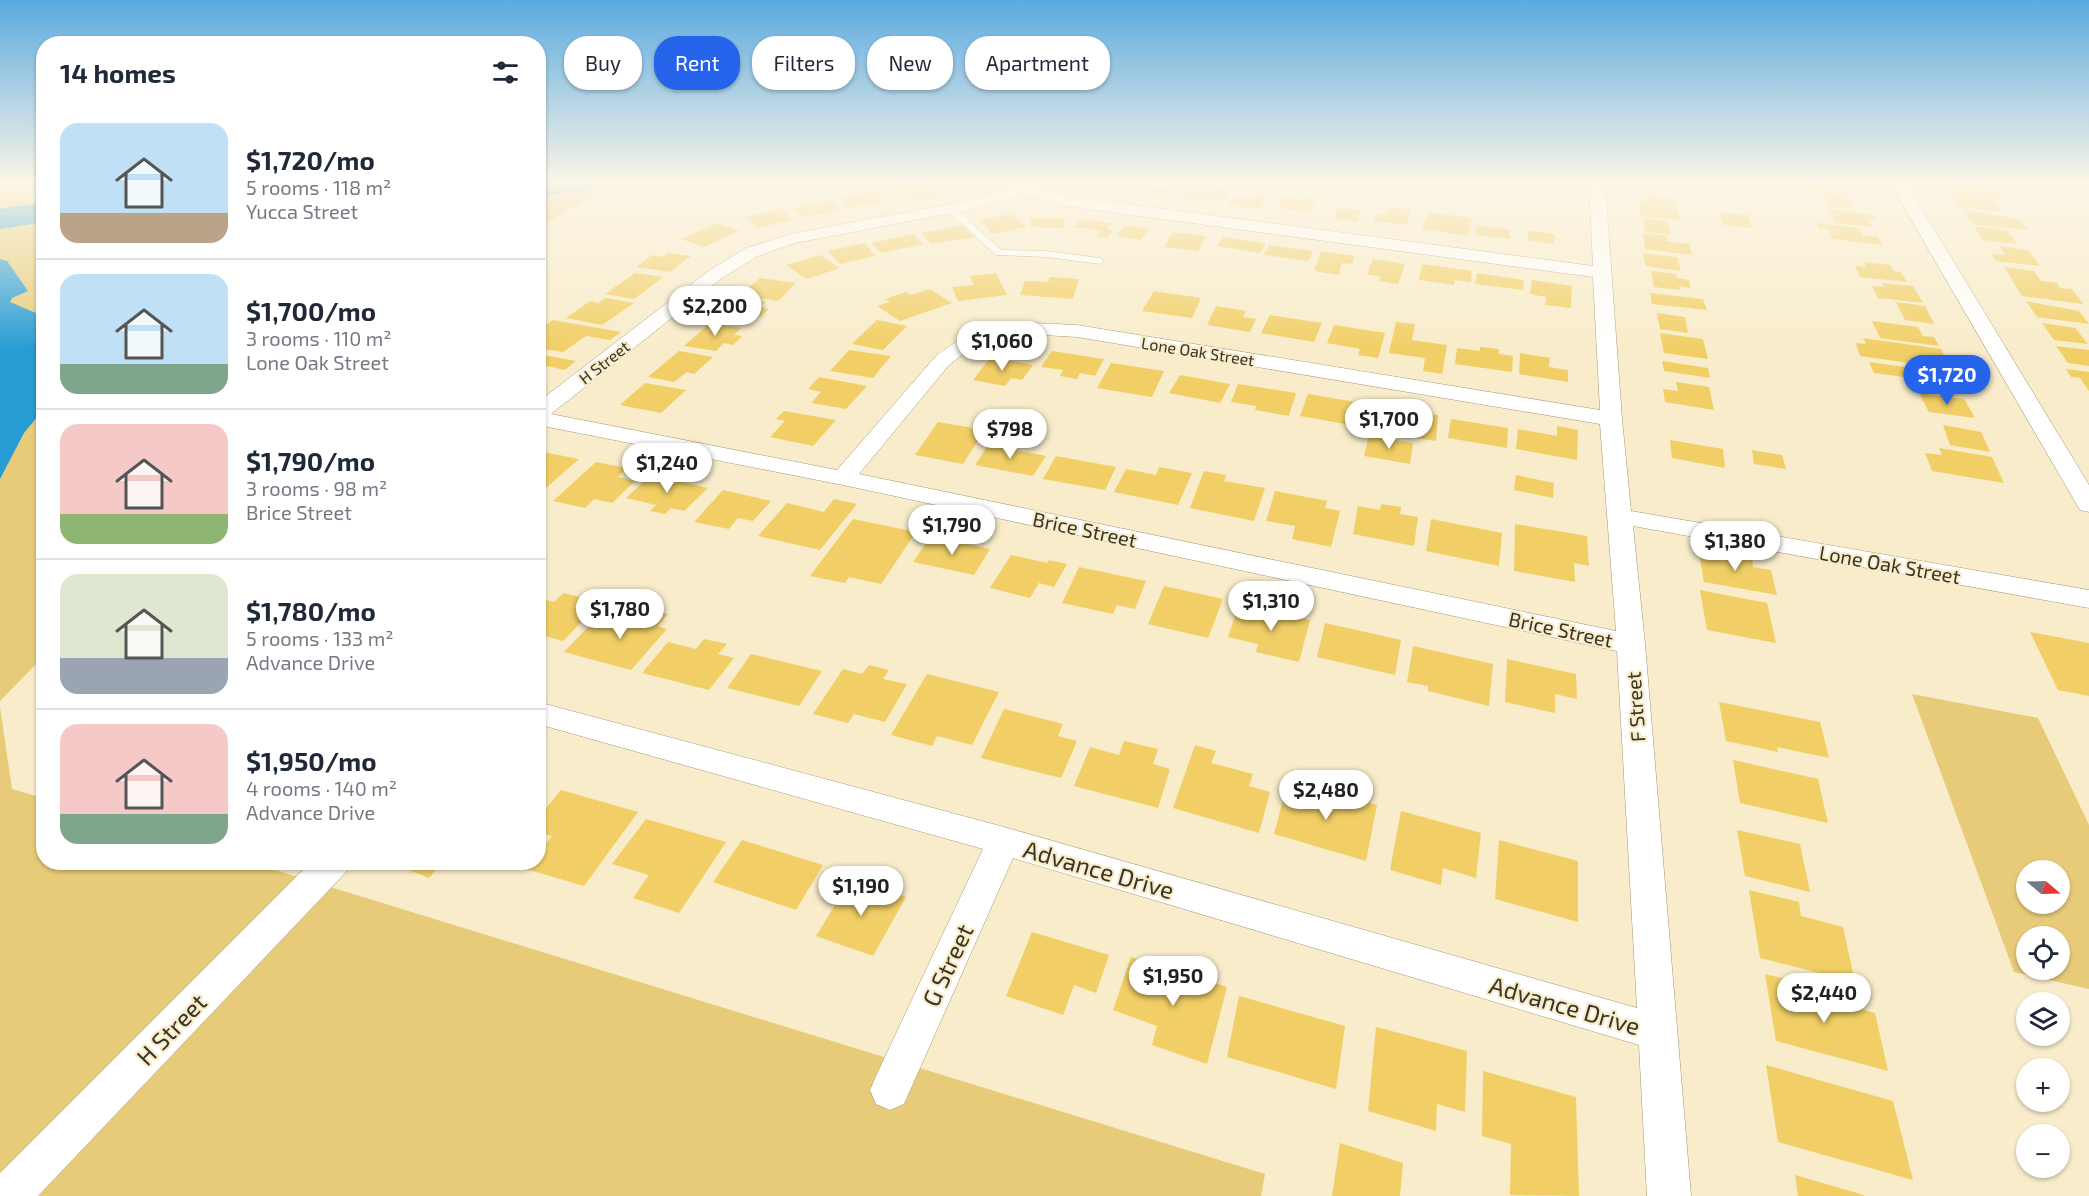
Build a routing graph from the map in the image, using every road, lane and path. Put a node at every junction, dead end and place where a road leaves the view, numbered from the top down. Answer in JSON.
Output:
{"nodes":[{"id":1,"x":789,"y":239,"type":"edge"},
{"id":2,"x":984,"y":239,"type":"edge"},
{"id":3,"x":1348,"y":239,"type":"edge"},
{"id":4,"x":1601,"y":239,"type":"edge"},
{"id":5,"x":1931,"y":239,"type":"edge"},
{"id":6,"x":1100,"y":261,"type":"dead end"},
{"id":7,"x":1603,"y":273,"type":"junction"},
{"id":8,"x":546,"y":410,"type":"edge"},
{"id":9,"x":546,"y":418,"type":"edge"},
{"id":10,"x":1611,"y":419,"type":"junction"},
{"id":11,"x":843,"y":478,"type":"junction"},
{"id":12,"x":2089,"y":504,"type":"edge"},
{"id":13,"x":1620,"y":516,"type":"junction"},
{"id":14,"x":2089,"y":599,"type":"edge"},
{"id":15,"x":1631,"y":644,"type":"junction"},
{"id":16,"x":546,"y":714,"type":"edge"},
{"id":17,"x":1004,"y":841,"type":"junction"},
{"id":18,"x":326,"y":870,"type":"edge"},
{"id":19,"x":1657,"y":1032,"type":"junction"},
{"id":20,"x":891,"y":1090,"type":"dead end"},
{"id":21,"x":8,"y":1196,"type":"edge"},
{"id":22,"x":1669,"y":1196,"type":"edge"}],
"edges":[{"from":1,"to":8,"type":"street","name":"H Street"},
{"from":2,"to":6,"type":"lane"},
{"from":3,"to":7,"type":"street"},
{"from":4,"to":7,"type":"street","name":"F Street"},
{"from":5,"to":12,"type":"street"},
{"from":7,"to":10,"type":"street","name":"F Street"},
{"from":9,"to":11,"type":"street","name":"Brice Street"},
{"from":10,"to":11,"type":"street","name":"Lone Oak Street"},
{"from":10,"to":13,"type":"street","name":"F Street"},
{"from":11,"to":15,"type":"street","name":"Brice Street"},
{"from":13,"to":14,"type":"street","name":"Lone Oak Street"},
{"from":13,"to":15,"type":"street","name":"F Street"},
{"from":15,"to":19,"type":"street","name":"F Street"},
{"from":16,"to":17,"type":"street","name":"Advance Drive"},
{"from":17,"to":19,"type":"street","name":"Advance Drive"},
{"from":17,"to":20,"type":"street","name":"G Street"},
{"from":18,"to":21,"type":"street","name":"H Street"},
{"from":19,"to":22,"type":"street","name":"F Street"}]}
